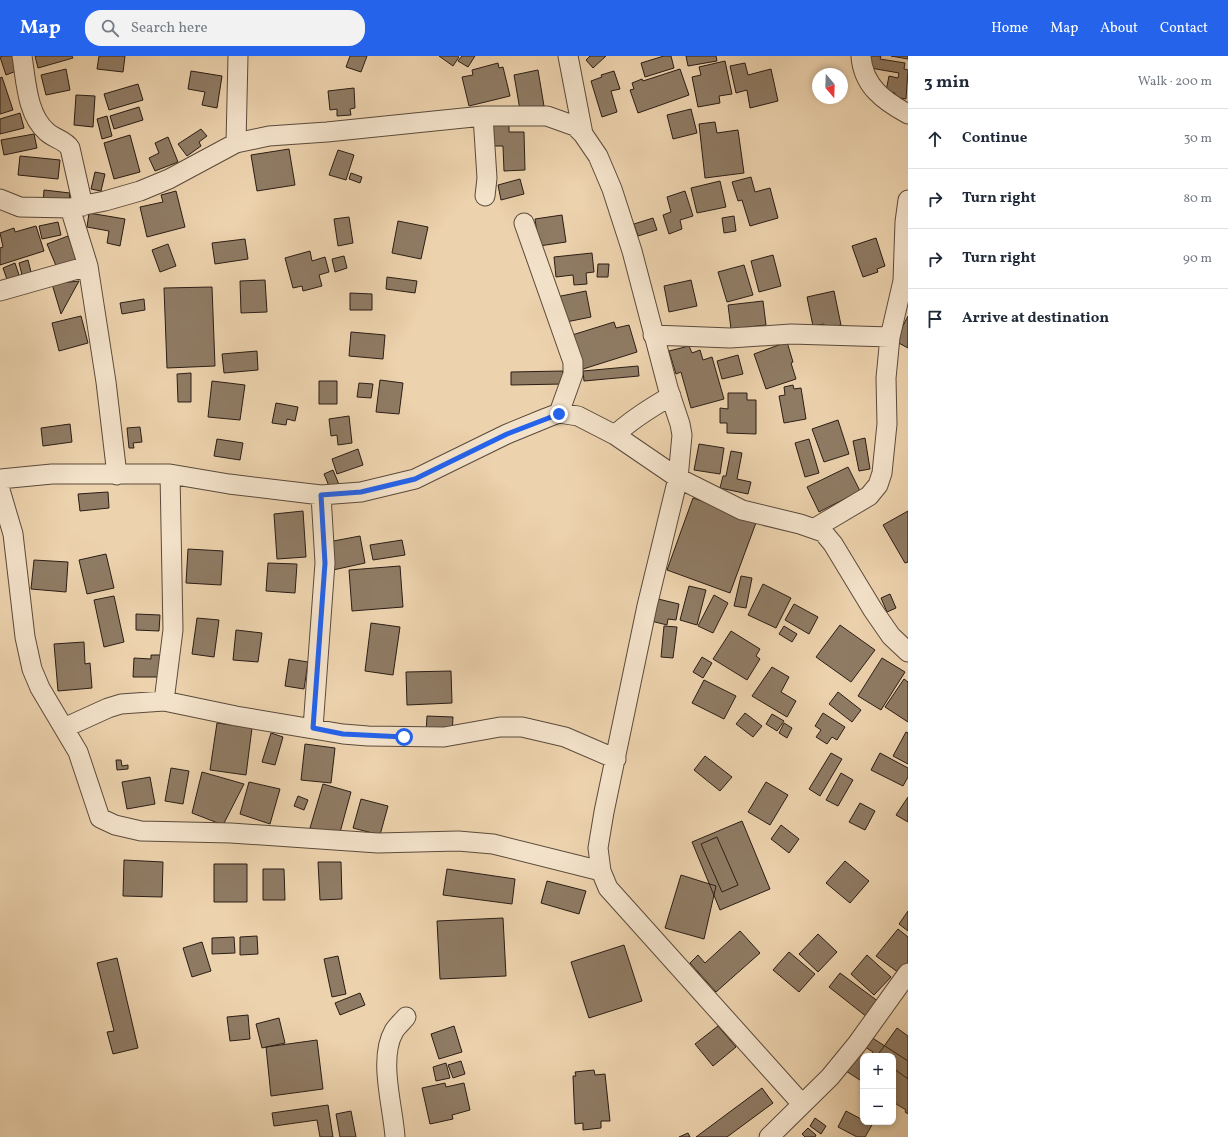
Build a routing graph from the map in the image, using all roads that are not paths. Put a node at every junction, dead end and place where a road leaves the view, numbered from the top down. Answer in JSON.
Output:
{"nodes":[{"id":1,"x":22,"y":56,"type":"edge"},
{"id":2,"x":238,"y":56,"type":"edge"},
{"id":3,"x":568,"y":56,"type":"edge"},
{"id":4,"x":862,"y":56,"type":"edge"},
{"id":5,"x":908,"y":114,"type":"edge"},
{"id":6,"x":483,"y":116,"type":"junction"},
{"id":7,"x":583,"y":134,"type":"junction"},
{"id":8,"x":236,"y":143,"type":"junction"},
{"id":9,"x":485,"y":196,"type":"dead end"},
{"id":10,"x":0,"y":199,"type":"edge"},
{"id":11,"x":908,"y":200,"type":"edge"},
{"id":12,"x":77,"y":207,"type":"junction"},
{"id":13,"x":524,"y":222,"type":"dead end"},
{"id":14,"x":88,"y":266,"type":"junction"},
{"id":15,"x":0,"y":291,"type":"edge"},
{"id":16,"x":654,"y":335,"type":"junction"},
{"id":17,"x":890,"y":337,"type":"junction"},
{"id":18,"x":670,"y":396,"type":"junction"},
{"id":19,"x":559,"y":414,"type":"junction"},
{"id":20,"x":615,"y":435,"type":"junction"},
{"id":21,"x":170,"y":474,"type":"junction"},
{"id":22,"x":117,"y":475,"type":"junction"},
{"id":23,"x":678,"y":478,"type":"junction"},
{"id":24,"x":0,"y":479,"type":"edge"},
{"id":25,"x":0,"y":490,"type":"edge"},
{"id":26,"x":321,"y":495,"type":"junction"},
{"id":27,"x":815,"y":528,"type":"junction"},
{"id":28,"x":908,"y":652,"type":"edge"},
{"id":29,"x":164,"y":701,"type":"junction"},
{"id":30,"x":64,"y":728,"type":"junction"},
{"id":31,"x":313,"y":728,"type":"junction"},
{"id":32,"x":616,"y":759,"type":"junction"},
{"id":33,"x":601,"y":871,"type":"junction"},
{"id":34,"x":908,"y":973,"type":"edge"},
{"id":35,"x":406,"y":1017,"type":"dead end"},
{"id":36,"x":802,"y":1104,"type":"junction"},
{"id":37,"x":395,"y":1137,"type":"edge"},
{"id":38,"x":768,"y":1137,"type":"edge"}],
"edges":[{"from":1,"to":12,"type":"street"},
{"from":2,"to":8,"type":"street"},
{"from":3,"to":7,"type":"street"},
{"from":4,"to":5,"type":"street"},
{"from":6,"to":7,"type":"street"},
{"from":6,"to":8,"type":"street"},
{"from":6,"to":9,"type":"street"},
{"from":7,"to":16,"type":"street"},
{"from":8,"to":12,"type":"street"},
{"from":10,"to":12,"type":"street"},
{"from":11,"to":17,"type":"street"},
{"from":12,"to":14,"type":"street"},
{"from":13,"to":19,"type":"street"},
{"from":14,"to":15,"type":"street"},
{"from":14,"to":22,"type":"street"},
{"from":16,"to":17,"type":"street"},
{"from":16,"to":18,"type":"street"},
{"from":17,"to":27,"type":"street"},
{"from":18,"to":20,"type":"street"},
{"from":18,"to":23,"type":"street"},
{"from":19,"to":20,"type":"street"},
{"from":19,"to":26,"type":"street"},
{"from":20,"to":23,"type":"street"},
{"from":21,"to":22,"type":"street"},
{"from":21,"to":26,"type":"street"},
{"from":21,"to":29,"type":"street"},
{"from":22,"to":24,"type":"street"},
{"from":23,"to":27,"type":"street"},
{"from":23,"to":32,"type":"street"},
{"from":25,"to":30,"type":"street"},
{"from":26,"to":31,"type":"street"},
{"from":27,"to":28,"type":"street"},
{"from":29,"to":30,"type":"street"},
{"from":29,"to":31,"type":"street"},
{"from":30,"to":33,"type":"street"},
{"from":31,"to":32,"type":"street"},
{"from":32,"to":33,"type":"street"},
{"from":33,"to":36,"type":"street"},
{"from":34,"to":36,"type":"street"},
{"from":35,"to":37,"type":"street"},
{"from":36,"to":38,"type":"street"}]}
